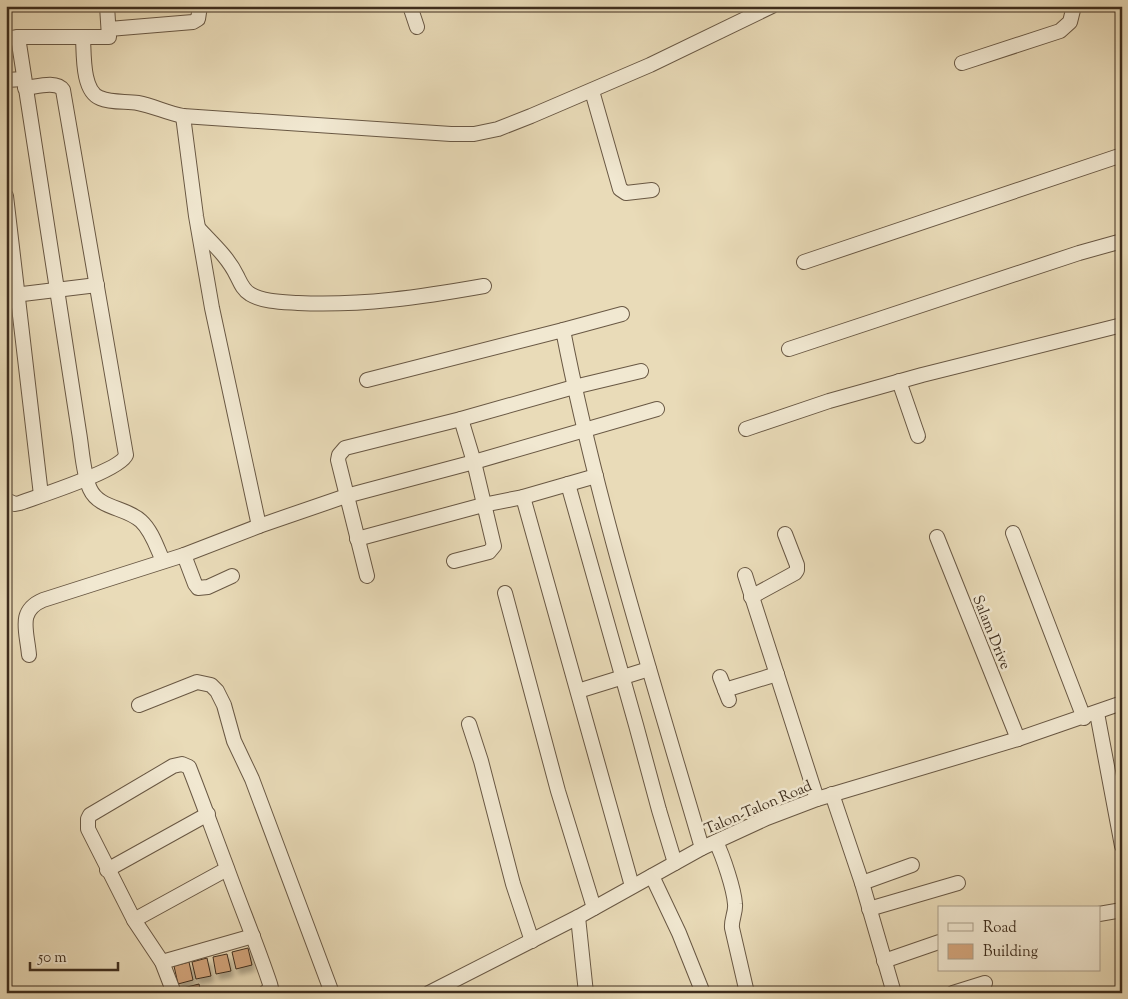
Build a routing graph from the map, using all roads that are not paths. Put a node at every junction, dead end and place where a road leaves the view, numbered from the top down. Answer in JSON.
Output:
{"nodes":[{"id":1,"x":107,"y":6,"type":"edge"},
{"id":2,"x":200,"y":6,"type":"edge"},
{"id":3,"x":410,"y":6,"type":"edge"},
{"id":4,"x":772,"y":6,"type":"edge"},
{"id":5,"x":1074,"y":6,"type":"edge"},
{"id":6,"x":417,"y":27,"type":"dead end"},
{"id":7,"x":108,"y":29,"type":"junction"},
{"id":8,"x":12,"y":38,"type":"edge"},
{"id":9,"x":83,"y":38,"type":"junction"},
{"id":10,"x":962,"y":63,"type":"dead end"},
{"id":11,"x":6,"y":80,"type":"edge"},
{"id":12,"x":24,"y":83,"type":"junction"},
{"id":13,"x":592,"y":90,"type":"junction"},
{"id":14,"x":183,"y":116,"type":"junction"},
{"id":15,"x":1122,"y":155,"type":"edge"},
{"id":16,"x":652,"y":190,"type":"dead end"},
{"id":17,"x":6,"y":196,"type":"edge"},
{"id":18,"x":198,"y":228,"type":"junction"},
{"id":19,"x":1122,"y":240,"type":"edge"},
{"id":20,"x":804,"y":262,"type":"dead end"},
{"id":21,"x":97,"y":285,"type":"junction"},
{"id":22,"x":484,"y":286,"type":"dead end"},
{"id":23,"x":57,"y":290,"type":"junction"},
{"id":24,"x":12,"y":295,"type":"edge"},
{"id":25,"x":622,"y":314,"type":"dead end"},
{"id":26,"x":1122,"y":325,"type":"edge"},
{"id":27,"x":563,"y":330,"type":"junction"},
{"id":28,"x":789,"y":349,"type":"dead end"},
{"id":29,"x":641,"y":371,"type":"dead end"},
{"id":30,"x":367,"y":380,"type":"dead end"},
{"id":31,"x":899,"y":381,"type":"junction"},
{"id":32,"x":574,"y":387,"type":"junction"},
{"id":33,"x":657,"y":409,"type":"dead end"},
{"id":34,"x":461,"y":419,"type":"junction"},
{"id":35,"x":746,"y":429,"type":"dead end"},
{"id":36,"x":584,"y":431,"type":"junction"},
{"id":37,"x":918,"y":436,"type":"dead end"},
{"id":38,"x":474,"y":462,"type":"junction"},
{"id":39,"x":596,"y":476,"type":"junction"},
{"id":40,"x":87,"y":479,"type":"junction"},
{"id":41,"x":568,"y":484,"type":"junction"},
{"id":42,"x":41,"y":495,"type":"junction"},
{"id":43,"x":346,"y":496,"type":"junction"},
{"id":44,"x":523,"y":497,"type":"junction"},
{"id":45,"x":6,"y":500,"type":"edge"},
{"id":46,"x":483,"y":505,"type":"junction"},
{"id":47,"x":259,"y":526,"type":"junction"},
{"id":48,"x":1013,"y":533,"type":"dead end"},
{"id":49,"x":785,"y":534,"type":"dead end"},
{"id":50,"x":937,"y":537,"type":"dead end"},
{"id":51,"x":357,"y":539,"type":"junction"},
{"id":52,"x":184,"y":555,"type":"junction"},
{"id":53,"x":163,"y":561,"type":"junction"},
{"id":54,"x":454,"y":561,"type":"dead end"},
{"id":55,"x":745,"y":575,"type":"dead end"},
{"id":56,"x":232,"y":576,"type":"dead end"},
{"id":57,"x":367,"y":576,"type":"dead end"},
{"id":58,"x":505,"y":593,"type":"dead end"},
{"id":59,"x":751,"y":597,"type":"junction"},
{"id":60,"x":30,"y":655,"type":"dead end"},
{"id":61,"x":649,"y":669,"type":"junction"},
{"id":62,"x":777,"y":674,"type":"junction"},
{"id":63,"x":622,"y":676,"type":"junction"},
{"id":64,"x":725,"y":689,"type":"dead end"},
{"id":65,"x":578,"y":691,"type":"junction"},
{"id":66,"x":1122,"y":703,"type":"edge"},
{"id":67,"x":139,"y":705,"type":"dead end"},
{"id":68,"x":1090,"y":715,"type":"junction"},
{"id":69,"x":469,"y":724,"type":"dead end"},
{"id":70,"x":1018,"y":738,"type":"junction"},
{"id":71,"x":832,"y":794,"type":"junction"},
{"id":72,"x":817,"y":800,"type":"junction"},
{"id":73,"x":208,"y":814,"type":"junction"},
{"id":74,"x":716,"y":842,"type":"junction"},
{"id":75,"x":1122,"y":846,"type":"edge"},
{"id":76,"x":702,"y":848,"type":"junction"},
{"id":77,"x":675,"y":863,"type":"junction"},
{"id":78,"x":912,"y":865,"type":"dead end"},
{"id":79,"x":107,"y":870,"type":"junction"},
{"id":80,"x":227,"y":870,"type":"junction"},
{"id":81,"x":652,"y":876,"type":"junction"},
{"id":82,"x":862,"y":883,"type":"junction"},
{"id":83,"x":958,"y":883,"type":"dead end"},
{"id":84,"x":632,"y":886,"type":"junction"},
{"id":85,"x":594,"y":908,"type":"junction"},
{"id":86,"x":869,"y":909,"type":"junction"},
{"id":87,"x":1122,"y":910,"type":"edge"},
{"id":88,"x":1100,"y":914,"type":"edge"},
{"id":89,"x":578,"y":916,"type":"junction"},
{"id":90,"x":134,"y":920,"type":"junction"},
{"id":91,"x":254,"y":936,"type":"junction"},
{"id":92,"x":532,"y":941,"type":"junction"},
{"id":93,"x":938,"y":942,"type":"edge"},
{"id":94,"x":884,"y":961,"type":"junction"},
{"id":95,"x":162,"y":962,"type":"junction"},
{"id":96,"x":984,"y":983,"type":"dead end"},
{"id":97,"x":174,"y":993,"type":"edge"},
{"id":98,"x":265,"y":993,"type":"edge"},
{"id":99,"x":332,"y":993,"type":"edge"},
{"id":100,"x":429,"y":993,"type":"edge"},
{"id":101,"x":586,"y":993,"type":"edge"},
{"id":102,"x":703,"y":993,"type":"edge"},
{"id":103,"x":747,"y":993,"type":"edge"},
{"id":104,"x":894,"y":993,"type":"edge"},
{"id":105,"x":953,"y":993,"type":"edge"}],
"edges":[{"from":1,"to":7,"type":"street"},
{"from":2,"to":7,"type":"street"},
{"from":3,"to":6,"type":"street"},
{"from":4,"to":13,"type":"street"},
{"from":5,"to":10,"type":"street"},
{"from":7,"to":9,"type":"street"},
{"from":8,"to":9,"type":"street"},
{"from":8,"to":12,"type":"street"},
{"from":9,"to":14,"type":"street"},
{"from":11,"to":12,"type":"street"},
{"from":12,"to":21,"type":"street"},
{"from":12,"to":23,"type":"street"},
{"from":13,"to":14,"type":"street"},
{"from":13,"to":16,"type":"street"},
{"from":14,"to":18,"type":"street"},
{"from":15,"to":20,"type":"street"},
{"from":17,"to":24,"type":"street"},
{"from":18,"to":22,"type":"street"},
{"from":18,"to":47,"type":"street"},
{"from":19,"to":28,"type":"street"},
{"from":21,"to":23,"type":"street"},
{"from":21,"to":40,"type":"street"},
{"from":23,"to":24,"type":"street"},
{"from":23,"to":40,"type":"street"},
{"from":24,"to":42,"type":"street"},
{"from":25,"to":27,"type":"street"},
{"from":26,"to":31,"type":"street"},
{"from":27,"to":30,"type":"street"},
{"from":27,"to":32,"type":"street"},
{"from":29,"to":32,"type":"street"},
{"from":31,"to":35,"type":"street"},
{"from":31,"to":37,"type":"street"},
{"from":32,"to":34,"type":"street"},
{"from":32,"to":36,"type":"street"},
{"from":33,"to":36,"type":"street"},
{"from":34,"to":38,"type":"street"},
{"from":34,"to":43,"type":"street"},
{"from":36,"to":38,"type":"street"},
{"from":36,"to":39,"type":"street"},
{"from":38,"to":43,"type":"street"},
{"from":38,"to":46,"type":"street"},
{"from":39,"to":41,"type":"street"},
{"from":39,"to":61,"type":"street"},
{"from":40,"to":42,"type":"street"},
{"from":40,"to":53,"type":"street"},
{"from":41,"to":44,"type":"street"},
{"from":41,"to":63,"type":"street"},
{"from":42,"to":45,"type":"street"},
{"from":43,"to":47,"type":"street"},
{"from":43,"to":51,"type":"street"},
{"from":44,"to":46,"type":"street"},
{"from":44,"to":65,"type":"street"},
{"from":46,"to":51,"type":"street"},
{"from":46,"to":54,"type":"street"},
{"from":47,"to":52,"type":"street"},
{"from":48,"to":68,"type":"street"},
{"from":49,"to":59,"type":"street"},
{"from":50,"to":70,"type":"street","name":"Salam Drive"},
{"from":51,"to":57,"type":"street"},
{"from":52,"to":53,"type":"street"},
{"from":52,"to":56,"type":"street"},
{"from":53,"to":60,"type":"street"},
{"from":55,"to":59,"type":"street"},
{"from":58,"to":85,"type":"street"},
{"from":59,"to":62,"type":"street"},
{"from":61,"to":63,"type":"street"},
{"from":61,"to":76,"type":"street"},
{"from":62,"to":64,"type":"street"},
{"from":62,"to":72,"type":"street"},
{"from":63,"to":65,"type":"street"},
{"from":63,"to":77,"type":"street"},
{"from":65,"to":84,"type":"street"},
{"from":66,"to":68,"type":"street","name":"Talon-Talon Road"},
{"from":67,"to":99,"type":"street"},
{"from":68,"to":70,"type":"street","name":"Talon-Talon Road"},
{"from":68,"to":75,"type":"street"},
{"from":69,"to":92,"type":"street"},
{"from":70,"to":71,"type":"street","name":"Talon-Talon Road"},
{"from":71,"to":72,"type":"street","name":"Talon-Talon Road"},
{"from":71,"to":82,"type":"street"},
{"from":72,"to":74,"type":"street","name":"Talon-Talon Road"},
{"from":73,"to":79,"type":"street"},
{"from":73,"to":79,"type":"street"},
{"from":73,"to":80,"type":"street"},
{"from":74,"to":76,"type":"street","name":"Talon-Talon Road"},
{"from":74,"to":103,"type":"street"},
{"from":76,"to":77,"type":"street","name":"Talon-Talon Road"},
{"from":77,"to":81,"type":"street","name":"Talon-Talon Road"},
{"from":78,"to":82,"type":"street"},
{"from":79,"to":90,"type":"street"},
{"from":80,"to":90,"type":"street"},
{"from":80,"to":91,"type":"street"},
{"from":81,"to":84,"type":"street","name":"Talon-Talon Road"},
{"from":81,"to":102,"type":"street"},
{"from":82,"to":86,"type":"street"},
{"from":83,"to":86,"type":"street"},
{"from":84,"to":85,"type":"street","name":"Talon-Talon Road"},
{"from":85,"to":89,"type":"street","name":"Talon-Talon Road"},
{"from":86,"to":94,"type":"street"},
{"from":87,"to":88,"type":"street"},
{"from":89,"to":92,"type":"street","name":"Talon-Talon Road"},
{"from":89,"to":101,"type":"street"},
{"from":90,"to":95,"type":"street"},
{"from":91,"to":95,"type":"street"},
{"from":91,"to":98,"type":"street"},
{"from":92,"to":100,"type":"street","name":"Talon-Talon Road"},
{"from":93,"to":94,"type":"street"},
{"from":94,"to":104,"type":"street"},
{"from":95,"to":97,"type":"street"},
{"from":96,"to":105,"type":"street"}]}
